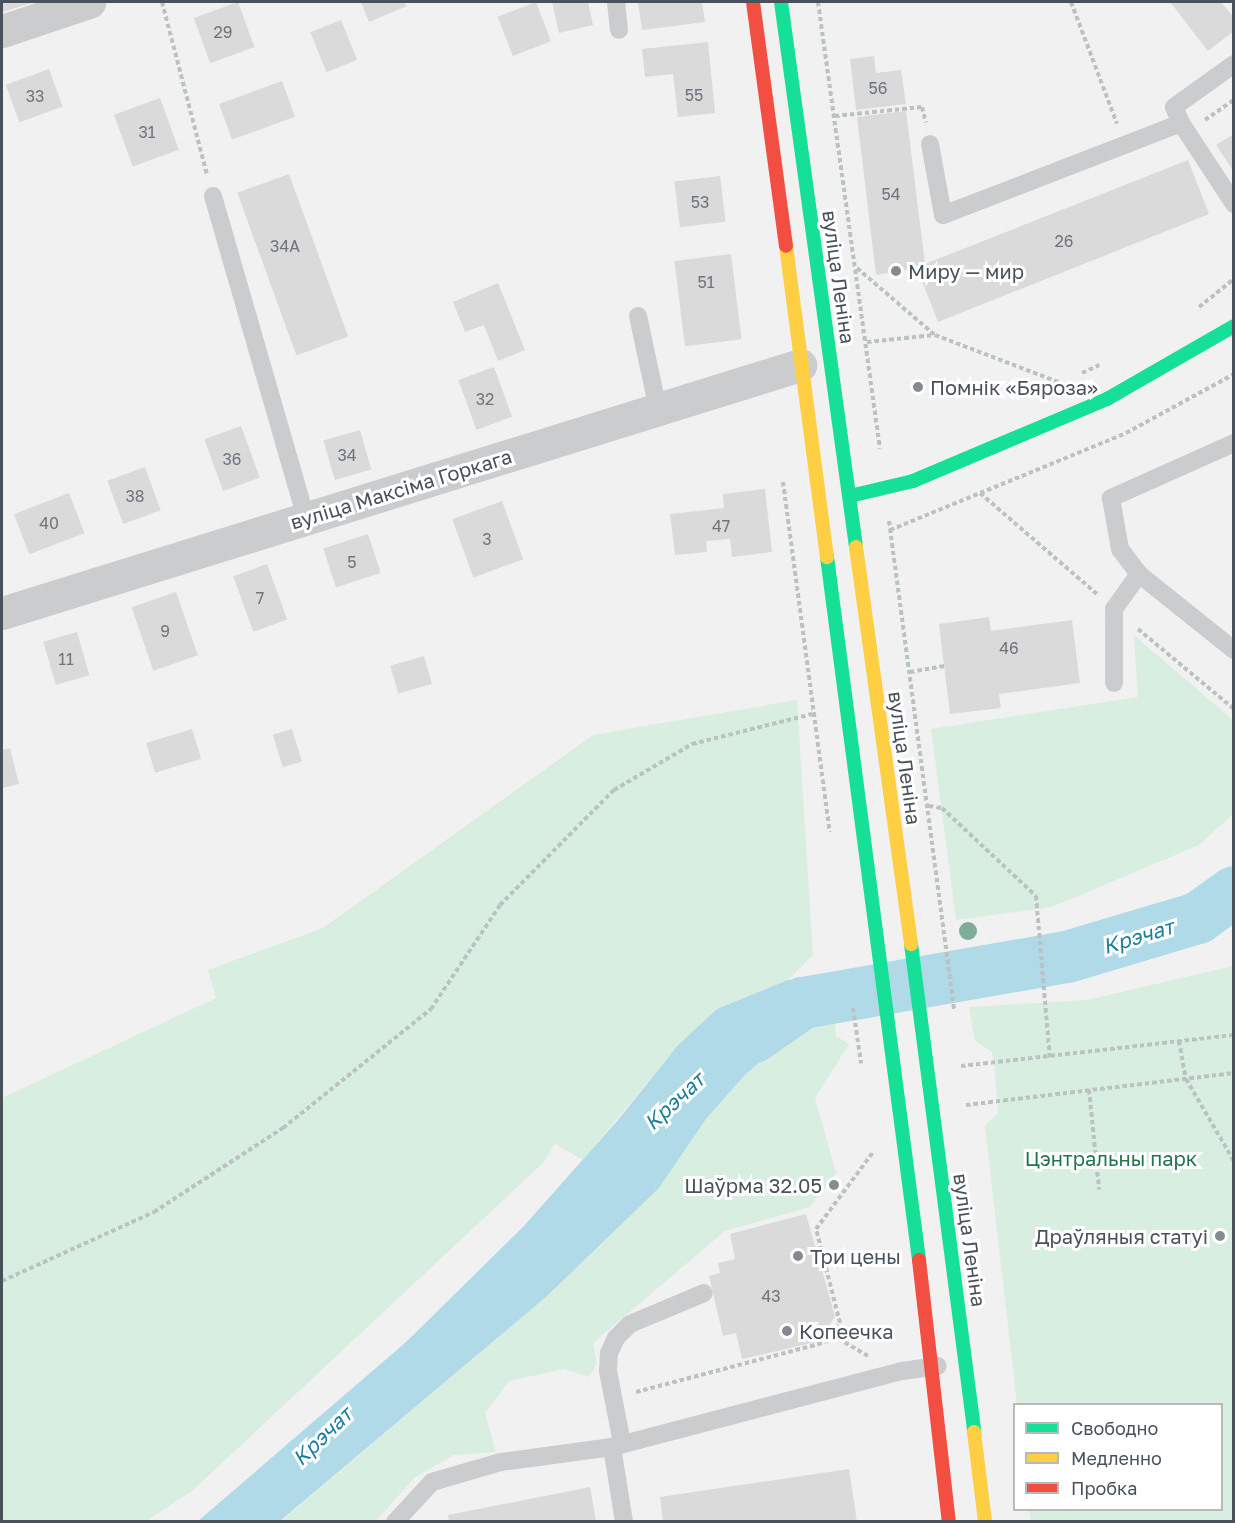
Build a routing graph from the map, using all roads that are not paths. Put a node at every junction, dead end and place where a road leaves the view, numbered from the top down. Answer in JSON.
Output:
{"nodes":[{"id":1,"x":89,"y":2,"type":"edge"},
{"id":2,"x":616,"y":2,"type":"edge"},
{"id":3,"x":753,"y":2,"type":"edge"},
{"id":4,"x":781,"y":2,"type":"edge"},
{"id":5,"x":619,"y":30,"type":"dead end"},
{"id":6,"x":2,"y":31,"type":"edge"},
{"id":7,"x":1233,"y":64,"type":"edge"},
{"id":8,"x":1184,"y":128,"type":"junction"},
{"id":9,"x":930,"y":144,"type":"dead end"},
{"id":10,"x":213,"y":196,"type":"road end"},
{"id":11,"x":1233,"y":204,"type":"edge"},
{"id":12,"x":638,"y":316,"type":"dead end"},
{"id":13,"x":1233,"y":326,"type":"edge"},
{"id":14,"x":815,"y":363,"type":"junction"},
{"id":15,"x":658,"y":409,"type":"junction"},
{"id":16,"x":1233,"y":443,"type":"edge"},
{"id":17,"x":850,"y":496,"type":"junction"},
{"id":18,"x":819,"y":500,"type":"junction"},
{"id":19,"x":306,"y":518,"type":"junction"},
{"id":20,"x":1139,"y":574,"type":"junction"},
{"id":21,"x":2,"y":612,"type":"edge"},
{"id":22,"x":1233,"y":650,"type":"edge"},
{"id":23,"x":1114,"y":683,"type":"dead end"},
{"id":24,"x":704,"y":1293,"type":"dead end"},
{"id":25,"x":966,"y":1361,"type":"junction"},
{"id":26,"x":930,"y":1367,"type":"junction"},
{"id":27,"x":617,"y":1445,"type":"junction"},
{"id":28,"x":396,"y":1521,"type":"edge"},
{"id":29,"x":624,"y":1521,"type":"edge"},
{"id":30,"x":949,"y":1521,"type":"edge"},
{"id":31,"x":985,"y":1521,"type":"edge"}],
"edges":[{"from":1,"to":6,"type":"street"},
{"from":2,"to":5,"type":"lane"},
{"from":3,"to":14,"type":"main road","name":"вуліца Леніна"},
{"from":4,"to":14,"type":"main road","name":"вуліца Леніна"},
{"from":7,"to":8,"type":"lane"},
{"from":8,"to":9,"type":"lane"},
{"from":8,"to":11,"type":"lane"},
{"from":10,"to":19,"type":"lane"},
{"from":12,"to":15,"type":"lane"},
{"from":13,"to":17,"type":"main road"},
{"from":14,"to":15,"type":"street","name":"вуліца Максіма Горкага"},
{"from":14,"to":17,"type":"main road","name":"вуліца Леніна"},
{"from":14,"to":18,"type":"main road","name":"вуліца Леніна"},
{"from":15,"to":19,"type":"street","name":"вуліца Максіма Горкага"},
{"from":16,"to":20,"type":"lane"},
{"from":17,"to":18,"type":"main road"},
{"from":17,"to":25,"type":"main road","name":"вуліца Леніна"},
{"from":18,"to":26,"type":"main road","name":"вуліца Леніна"},
{"from":19,"to":21,"type":"street","name":"вуліца Максіма Горкага"},
{"from":20,"to":22,"type":"lane"},
{"from":20,"to":23,"type":"lane"},
{"from":24,"to":27,"type":"lane"},
{"from":25,"to":26,"type":"lane"},
{"from":25,"to":31,"type":"main road","name":"вуліца Леніна"},
{"from":26,"to":27,"type":"lane"},
{"from":26,"to":30,"type":"main road","name":"вуліца Леніна"},
{"from":27,"to":28,"type":"lane"},
{"from":27,"to":29,"type":"lane"}]}
